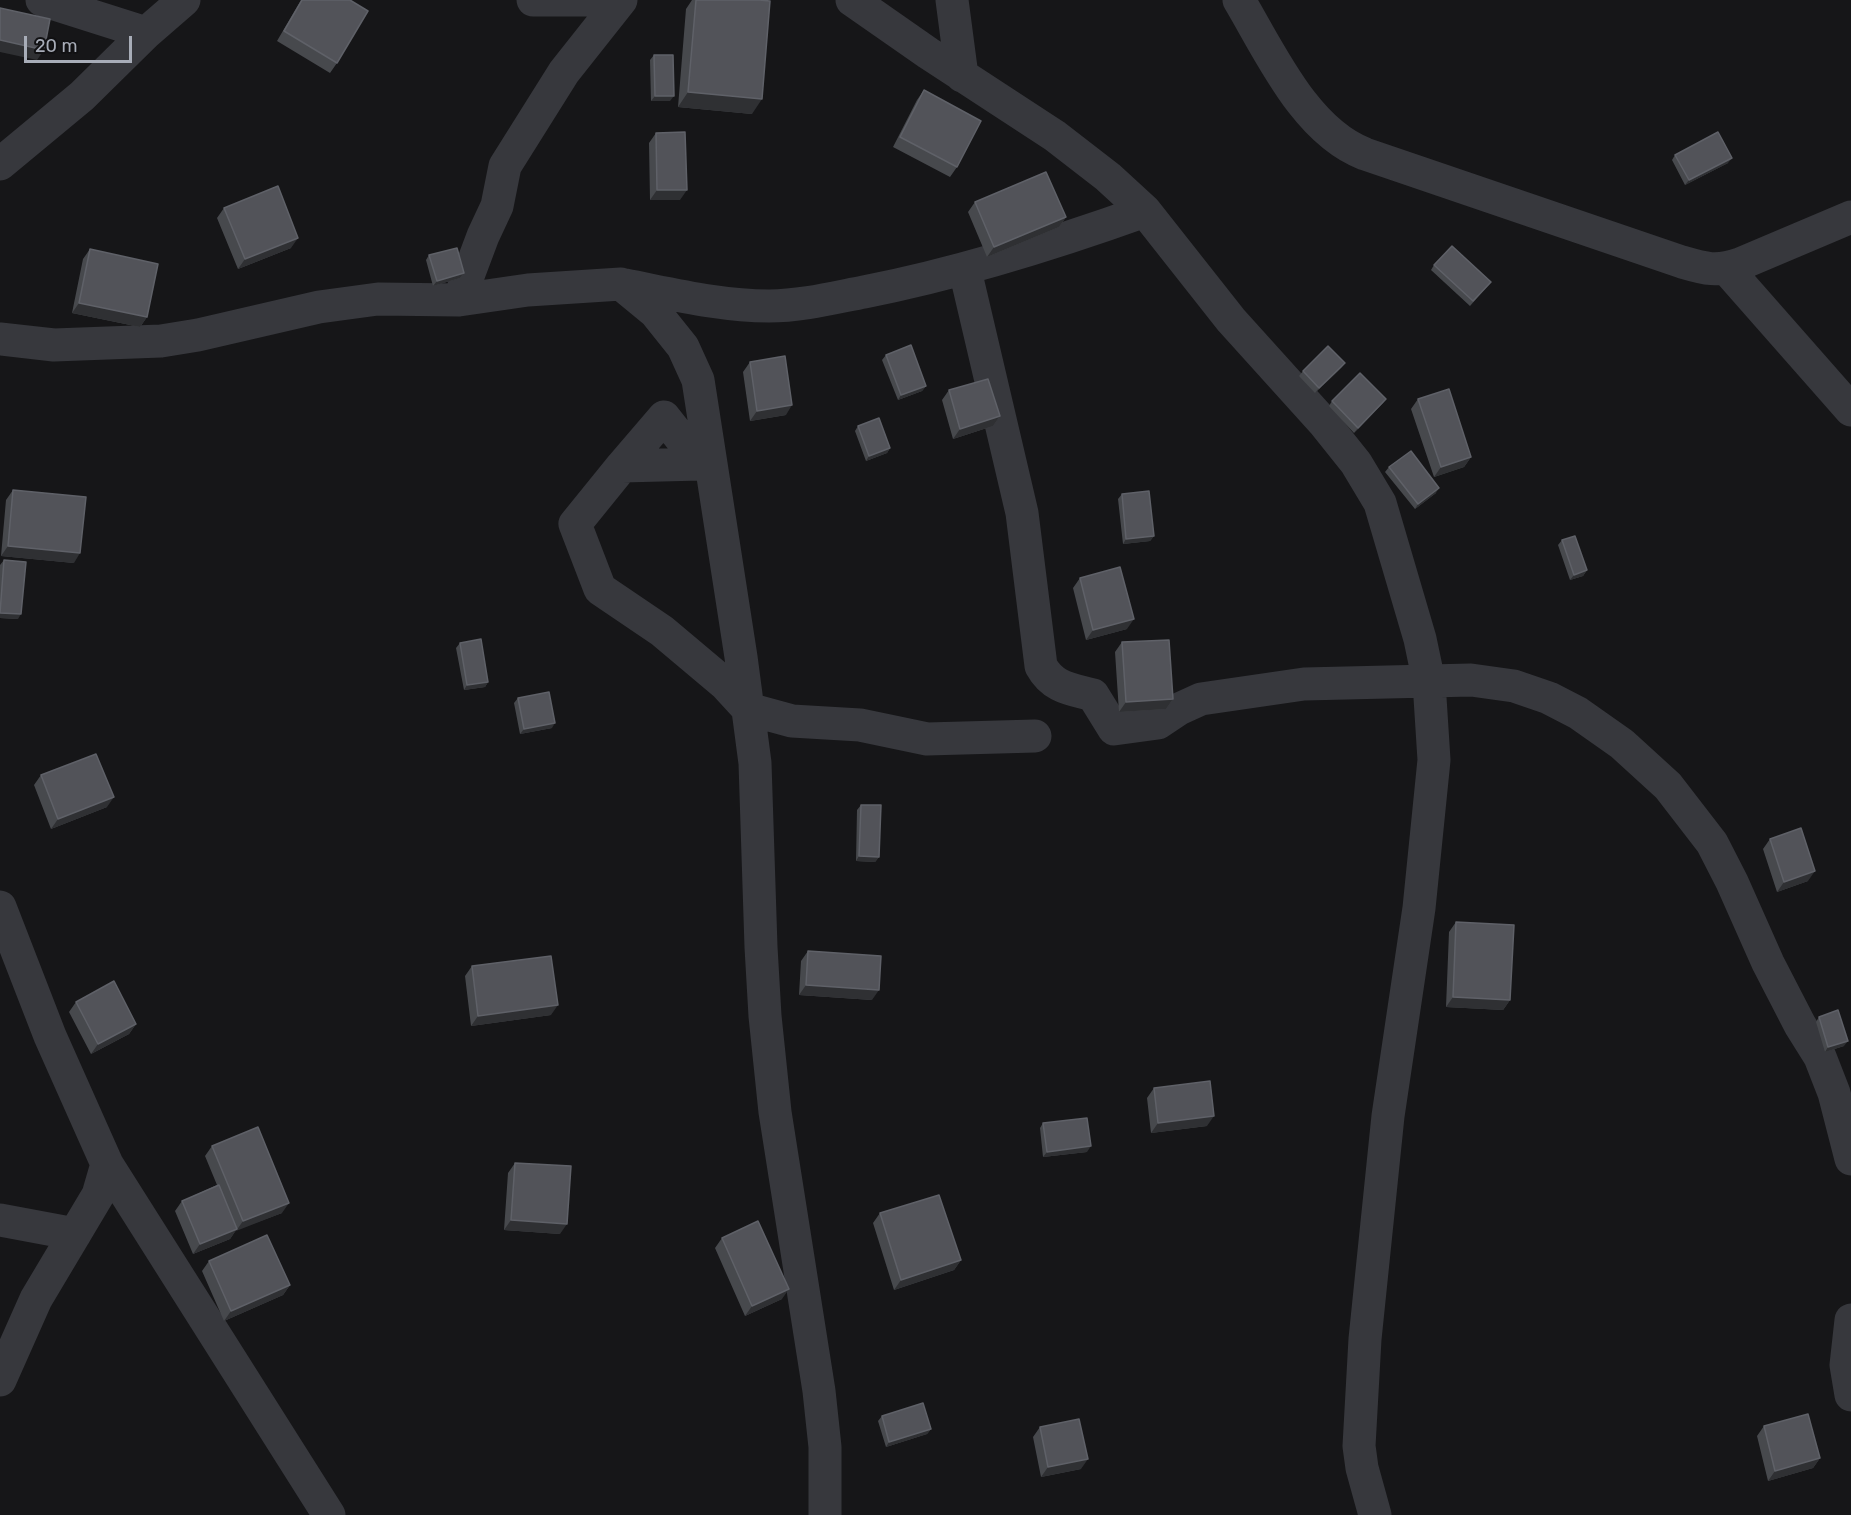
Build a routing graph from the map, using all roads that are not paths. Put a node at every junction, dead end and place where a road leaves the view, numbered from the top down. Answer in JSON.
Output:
{"nodes":[{"id":1,"x":42,"y":0,"type":"edge"},
{"id":2,"x":184,"y":0,"type":"edge"},
{"id":3,"x":533,"y":0,"type":"edge"},
{"id":4,"x":621,"y":0,"type":"edge"},
{"id":5,"x":852,"y":0,"type":"edge"},
{"id":6,"x":951,"y":0,"type":"edge"},
{"id":7,"x":1239,"y":0,"type":"edge"},
{"id":8,"x":146,"y":33,"type":"junction"},
{"id":9,"x":962,"y":76,"type":"junction"},
{"id":10,"x":0,"y":164,"type":"edge"},
{"id":11,"x":1145,"y":211,"type":"junction"},
{"id":12,"x":1851,"y":217,"type":"edge"},
{"id":13,"x":1726,"y":268,"type":"junction"},
{"id":14,"x":965,"y":270,"type":"junction"},
{"id":15,"x":621,"y":284,"type":"junction"},
{"id":16,"x":459,"y":300,"type":"junction"},
{"id":17,"x":0,"y":339,"type":"edge"},
{"id":18,"x":1851,"y":410,"type":"edge"},
{"id":19,"x":622,"y":466,"type":"dead end"},
{"id":20,"x":1429,"y":682,"type":"junction"},
{"id":21,"x":748,"y":709,"type":"junction"},
{"id":22,"x":1035,"y":736,"type":"dead end"},
{"id":23,"x":0,"y":907,"type":"edge"},
{"id":24,"x":1851,"y":1160,"type":"edge"},
{"id":25,"x":107,"y":1164,"type":"junction"},
{"id":26,"x":0,"y":1220,"type":"edge"},
{"id":27,"x":75,"y":1234,"type":"junction"},
{"id":28,"x":1851,"y":1320,"type":"edge"},
{"id":29,"x":0,"y":1380,"type":"edge"},
{"id":30,"x":1851,"y":1395,"type":"edge"},
{"id":31,"x":329,"y":1515,"type":"edge"},
{"id":32,"x":825,"y":1515,"type":"edge"},
{"id":33,"x":1375,"y":1515,"type":"edge"}],
"edges":[{"from":1,"to":8,"type":"street"},
{"from":2,"to":8,"type":"street"},
{"from":3,"to":4,"type":"street"},
{"from":4,"to":16,"type":"street"},
{"from":5,"to":9,"type":"street"},
{"from":6,"to":9,"type":"street"},
{"from":7,"to":13,"type":"street"},
{"from":8,"to":10,"type":"street"},
{"from":9,"to":11,"type":"street"},
{"from":11,"to":14,"type":"street"},
{"from":11,"to":20,"type":"street"},
{"from":12,"to":13,"type":"street"},
{"from":13,"to":18,"type":"street"},
{"from":14,"to":15,"type":"street"},
{"from":14,"to":20,"type":"street"},
{"from":15,"to":16,"type":"street"},
{"from":15,"to":21,"type":"street"},
{"from":16,"to":17,"type":"street"},
{"from":19,"to":21,"type":"street"},
{"from":20,"to":24,"type":"street"},
{"from":20,"to":33,"type":"street"},
{"from":21,"to":22,"type":"street"},
{"from":21,"to":32,"type":"street"},
{"from":23,"to":25,"type":"street"},
{"from":25,"to":27,"type":"street"},
{"from":25,"to":31,"type":"street"},
{"from":26,"to":27,"type":"street"},
{"from":27,"to":29,"type":"street"},
{"from":28,"to":30,"type":"street"}]}
